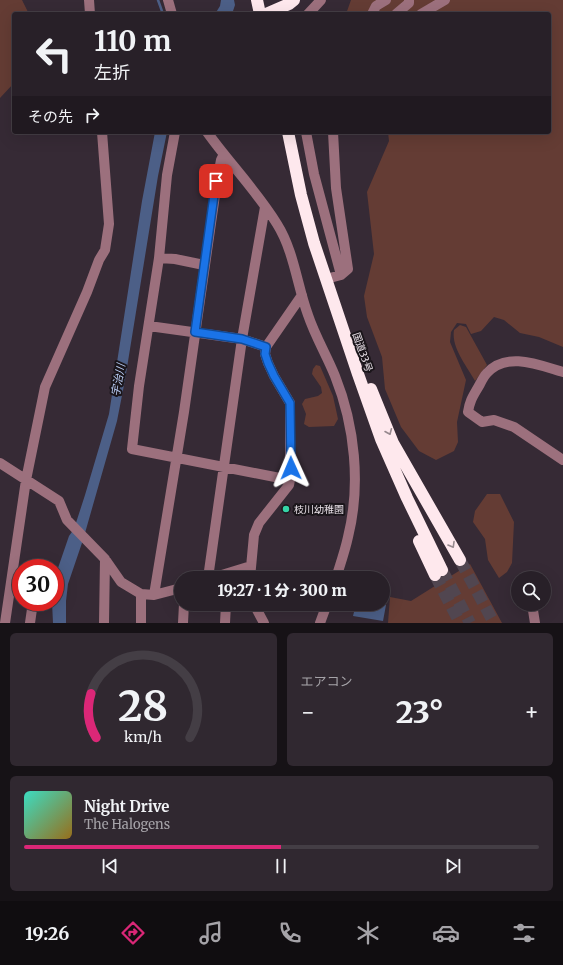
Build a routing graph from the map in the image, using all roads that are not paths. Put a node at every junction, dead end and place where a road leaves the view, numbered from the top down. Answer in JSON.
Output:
{"nodes":[{"id":1,"x":89,"y":0,"type":"edge"},
{"id":2,"x":168,"y":0,"type":"edge"},
{"id":3,"x":258,"y":0,"type":"edge"},
{"id":4,"x":294,"y":0,"type":"edge"},
{"id":5,"x":321,"y":0,"type":"edge"},
{"id":6,"x":386,"y":0,"type":"edge"},
{"id":7,"x":409,"y":0,"type":"edge"},
{"id":8,"x":444,"y":0,"type":"edge"},
{"id":9,"x":90,"y":12,"type":"edge"},
{"id":10,"x":171,"y":12,"type":"edge"},
{"id":11,"x":260,"y":12,"type":"edge"},
{"id":12,"x":271,"y":12,"type":"edge"},
{"id":13,"x":310,"y":12,"type":"edge"},
{"id":14,"x":373,"y":12,"type":"edge"},
{"id":15,"x":399,"y":12,"type":"edge"},
{"id":16,"x":424,"y":12,"type":"edge"},
{"id":17,"x":102,"y":134,"type":"edge"},
{"id":18,"x":175,"y":134,"type":"edge"},
{"id":19,"x":209,"y":134,"type":"edge"},
{"id":20,"x":288,"y":134,"type":"edge"},
{"id":21,"x":306,"y":134,"type":"edge"},
{"id":22,"x":333,"y":134,"type":"edge"},
{"id":23,"x":224,"y":154,"type":"junction"},
{"id":24,"x":265,"y":207,"type":"junction"},
{"id":25,"x":159,"y":258,"type":"junction"},
{"id":26,"x":204,"y":265,"type":"junction"},
{"id":27,"x":341,"y":275,"type":"junction"},
{"id":28,"x":326,"y":279,"type":"junction"},
{"id":29,"x":302,"y":295,"type":"junction"},
{"id":30,"x":149,"y":326,"type":"junction"},
{"id":31,"x":195,"y":332,"type":"junction"},
{"id":32,"x":242,"y":339,"type":"junction"},
{"id":33,"x":266,"y":347,"type":"junction"},
{"id":34,"x":563,"y":372,"type":"edge"},
{"id":35,"x":177,"y":457,"type":"junction"},
{"id":36,"x":563,"y":460,"type":"edge"},
{"id":37,"x":0,"y":463,"type":"edge"},
{"id":38,"x":224,"y":467,"type":"junction"},
{"id":39,"x":26,"y":480,"type":"junction"},
{"id":40,"x":290,"y":480,"type":"junction"},
{"id":41,"x":106,"y":559,"type":"junction"},
{"id":42,"x":460,"y":560,"type":"tunnel mouth"},
{"id":43,"x":251,"y":566,"type":"junction"},
{"id":44,"x":209,"y":571,"type":"edge"},
{"id":45,"x":239,"y":571,"type":"edge"},
{"id":46,"x":251,"y":571,"type":"edge"},
{"id":47,"x":338,"y":571,"type":"edge"},
{"id":48,"x":438,"y":572,"type":"tunnel mouth"},
{"id":49,"x":10,"y":587,"type":"joint"},
{"id":50,"x":174,"y":590,"type":"edge"},
{"id":51,"x":142,"y":594,"type":"junction"},
{"id":52,"x":154,"y":595,"type":"junction"},
{"id":53,"x":32,"y":611,"type":"edge"},
{"id":54,"x":184,"y":611,"type":"edge"},
{"id":55,"x":226,"y":611,"type":"edge"},
{"id":56,"x":258,"y":611,"type":"edge"},
{"id":57,"x":324,"y":611,"type":"edge"},
{"id":58,"x":533,"y":611,"type":"edge"},
{"id":59,"x":5,"y":623,"type":"edge"},
{"id":60,"x":30,"y":623,"type":"edge"},
{"id":61,"x":104,"y":623,"type":"edge"},
{"id":62,"x":141,"y":623,"type":"edge"},
{"id":63,"x":183,"y":623,"type":"edge"},
{"id":64,"x":225,"y":623,"type":"edge"},
{"id":65,"x":264,"y":623,"type":"edge"},
{"id":66,"x":320,"y":623,"type":"edge"},
{"id":67,"x":535,"y":623,"type":"edge"}],
"edges":[{"from":1,"to":9,"type":"street"},
{"from":2,"to":10,"type":"street"},
{"from":3,"to":11,"type":"highway"},
{"from":4,"to":12,"type":"highway"},
{"from":5,"to":13,"type":"street"},
{"from":6,"to":14,"type":"street"},
{"from":7,"to":15,"type":"street"},
{"from":8,"to":16,"type":"street"},
{"from":17,"to":39,"type":"street"},
{"from":18,"to":25,"type":"street"},
{"from":19,"to":23,"type":"street"},
{"from":20,"to":28,"type":"highway","name":"国道33号"},
{"from":21,"to":27,"type":"street"},
{"from":22,"to":27,"type":"street"},
{"from":23,"to":24,"type":"street"},
{"from":23,"to":26,"type":"street"},
{"from":24,"to":29,"type":"street"},
{"from":24,"to":32,"type":"street"},
{"from":25,"to":26,"type":"street"},
{"from":25,"to":30,"type":"street"},
{"from":26,"to":31,"type":"street"},
{"from":27,"to":28,"type":"street"},
{"from":28,"to":42,"type":"highway","one_way":true},
{"from":28,"to":48,"type":"highway","name":"国道33号"},
{"from":29,"to":33,"type":"street"},
{"from":29,"to":47,"type":"street"},
{"from":30,"to":31,"type":"street"},
{"from":30,"to":35,"type":"street"},
{"from":31,"to":32,"type":"street"},
{"from":31,"to":35,"type":"street"},
{"from":32,"to":33,"type":"street"},
{"from":32,"to":38,"type":"street"},
{"from":33,"to":40,"type":"street"},
{"from":34,"to":36,"type":"street"},
{"from":35,"to":38,"type":"street"},
{"from":35,"to":52,"type":"street"},
{"from":37,"to":39,"type":"street"},
{"from":38,"to":40,"type":"street"},
{"from":38,"to":44,"type":"street"},
{"from":39,"to":41,"type":"street"},
{"from":39,"to":49,"type":"street"},
{"from":40,"to":43,"type":"street"},
{"from":41,"to":51,"type":"street"},
{"from":41,"to":61,"type":"street"},
{"from":43,"to":45,"type":"street"},
{"from":43,"to":46,"type":"street"},
{"from":49,"to":59,"type":"street"},
{"from":50,"to":52,"type":"street"},
{"from":51,"to":52,"type":"street"},
{"from":51,"to":62,"type":"street"},
{"from":53,"to":60,"type":"street"},
{"from":54,"to":63,"type":"street"},
{"from":55,"to":64,"type":"street"},
{"from":56,"to":65,"type":"street"},
{"from":57,"to":66,"type":"street"},
{"from":58,"to":67,"type":"street"}]}
